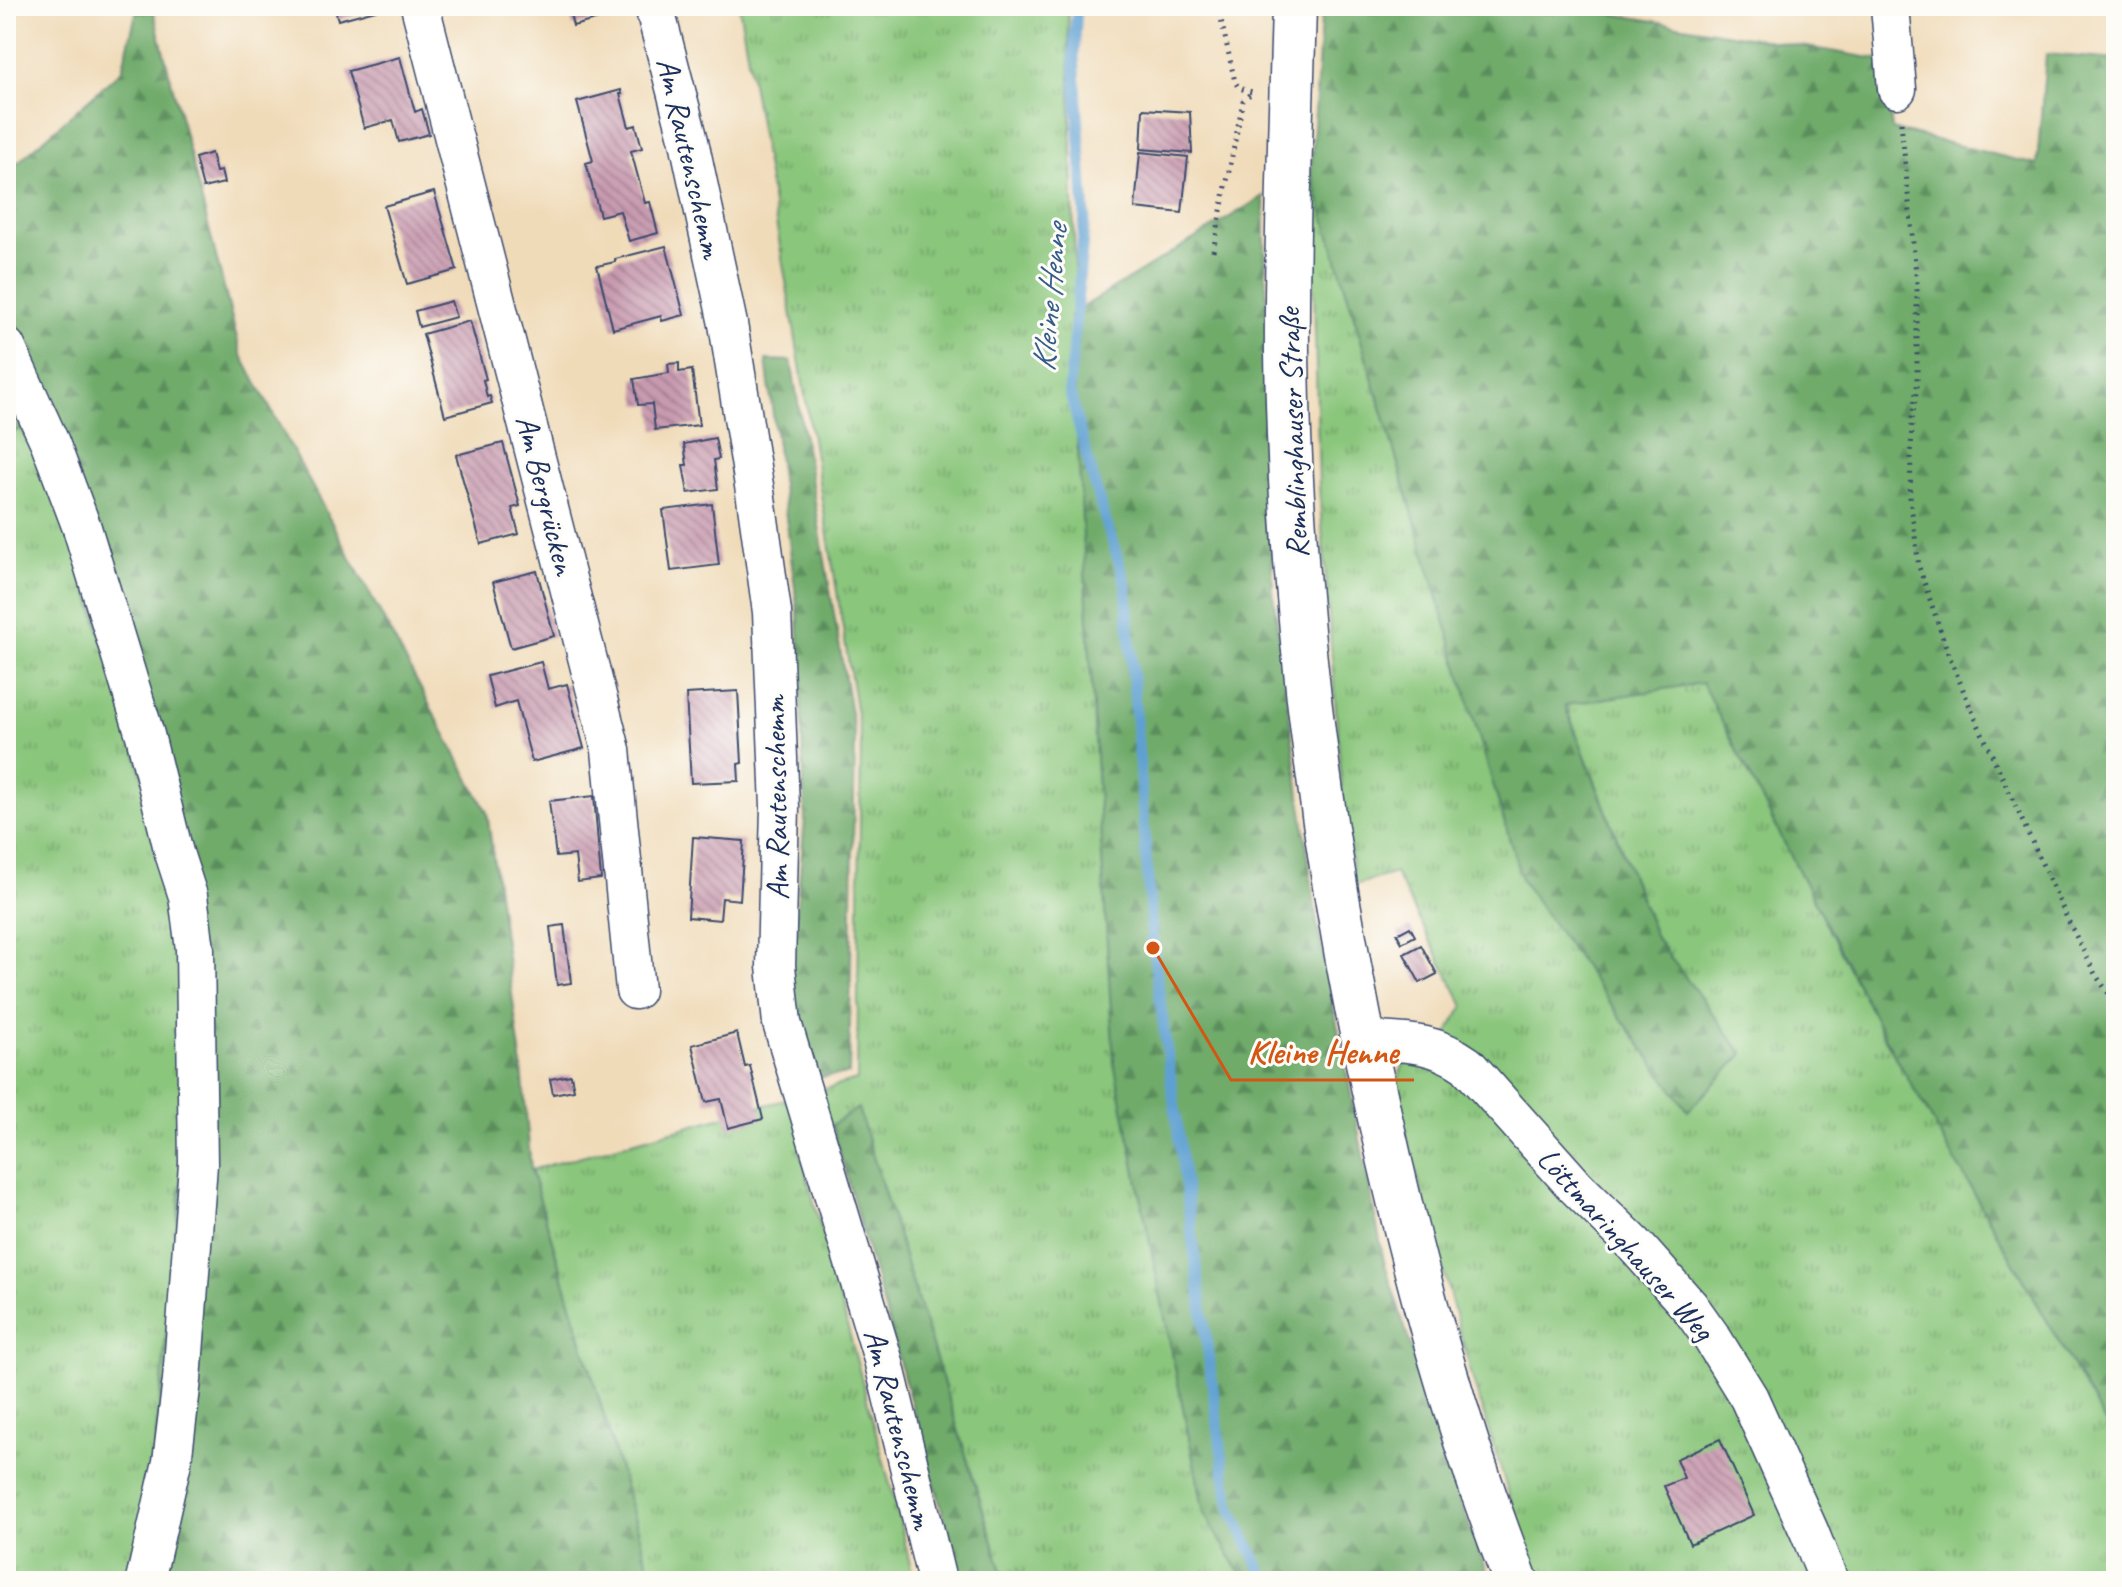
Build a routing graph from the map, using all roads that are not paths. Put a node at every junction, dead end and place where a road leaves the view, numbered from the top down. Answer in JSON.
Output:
{"nodes":[{"id":1,"x":420,"y":6,"type":"edge"},
{"id":2,"x":654,"y":6,"type":"edge"},
{"id":3,"x":1294,"y":6,"type":"edge"},
{"id":4,"x":1890,"y":6,"type":"edge"},
{"id":5,"x":1897,"y":89,"type":"road end"},
{"id":6,"x":6,"y":347,"type":"edge"},
{"id":7,"x":635,"y":990,"type":"dead end"},
{"id":8,"x":1362,"y":1040,"type":"junction"},
{"id":9,"x":145,"y":1581,"type":"edge"},
{"id":10,"x":937,"y":1581,"type":"edge"},
{"id":11,"x":1516,"y":1581,"type":"edge"},
{"id":12,"x":1829,"y":1581,"type":"edge"}],
"edges":[{"from":1,"to":7,"type":"street","name":"Am Bergrücken"},
{"from":2,"to":10,"type":"street","name":"Am Rautenschemm"},
{"from":3,"to":8,"type":"main road","name":"Remblinghauser Straße"},
{"from":4,"to":5,"type":"street"},
{"from":6,"to":9,"type":"street"},
{"from":8,"to":11,"type":"main road","name":"Remblinghauser Straße"},
{"from":8,"to":12,"type":"street","name":"Löttmaringhauser Weg"}]}
